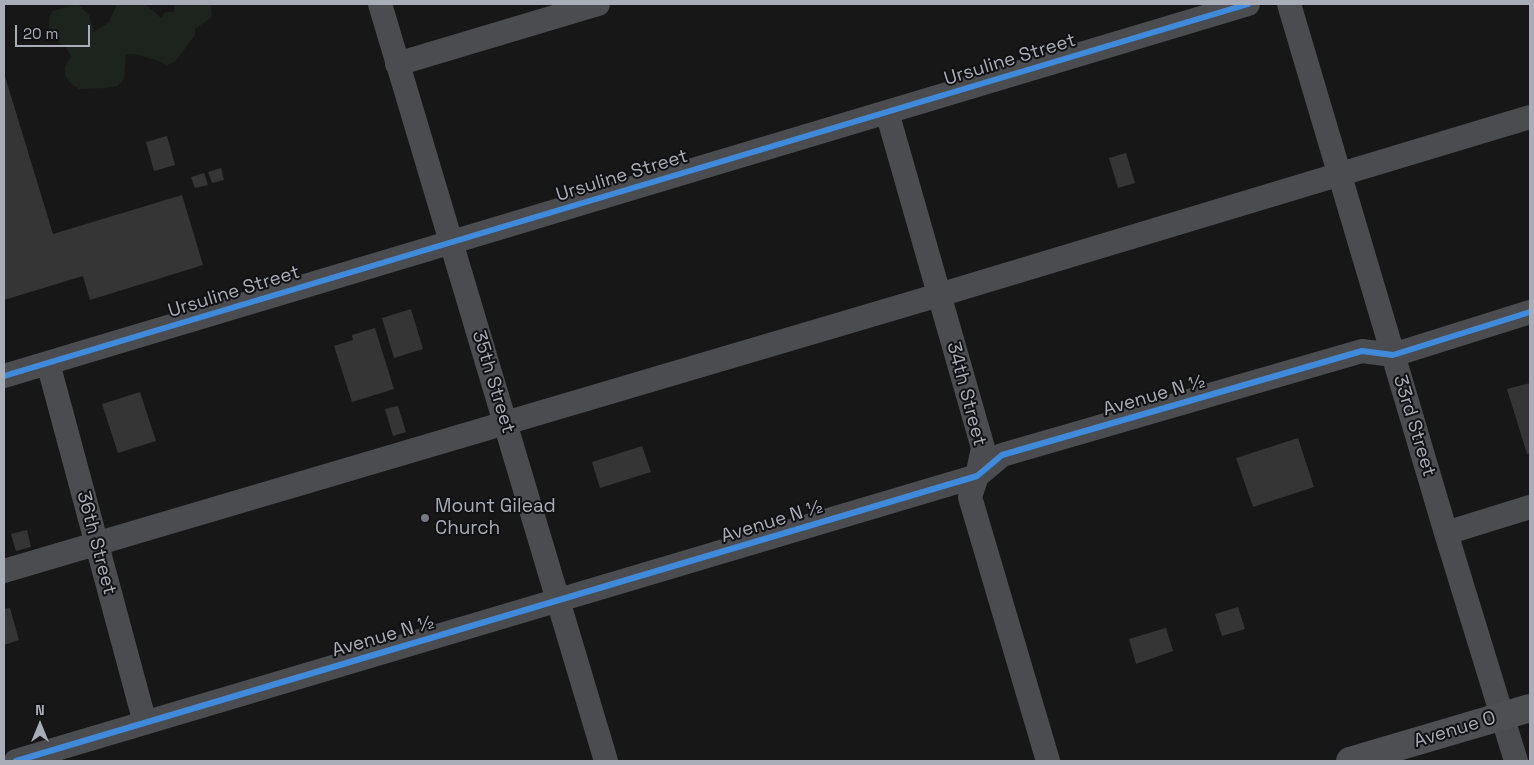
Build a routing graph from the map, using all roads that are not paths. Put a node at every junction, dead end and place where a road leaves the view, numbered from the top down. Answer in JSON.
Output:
{"nodes":[{"id":1,"x":380,"y":4,"type":"edge"},
{"id":2,"x":598,"y":4,"type":"edge"},
{"id":3,"x":1248,"y":4,"type":"edge"},
{"id":4,"x":1289,"y":4,"type":"edge"},
{"id":5,"x":397,"y":64,"type":"junction"},
{"id":6,"x":887,"y":112,"type":"junction"},
{"id":7,"x":1530,"y":117,"type":"edge"},
{"id":8,"x":1339,"y":174,"type":"junction"},
{"id":9,"x":451,"y":242,"type":"junction"},
{"id":10,"x":939,"y":294,"type":"junction"},
{"id":11,"x":1530,"y":312,"type":"edge"},
{"id":12,"x":1393,"y":355,"type":"junction"},
{"id":13,"x":48,"y":363,"type":"junction"},
{"id":14,"x":4,"y":376,"type":"edge"},
{"id":15,"x":504,"y":422,"type":"junction"},
{"id":16,"x":977,"y":476,"type":"junction"},
{"id":17,"x":1530,"y":507,"type":"edge"},
{"id":18,"x":1446,"y":533,"type":"junction"},
{"id":19,"x":97,"y":544,"type":"junction"},
{"id":20,"x":4,"y":571,"type":"edge"},
{"id":21,"x":559,"y":601,"type":"junction"},
{"id":22,"x":1530,"y":708,"type":"edge"},
{"id":23,"x":1503,"y":716,"type":"junction"},
{"id":24,"x":145,"y":723,"type":"junction"},
{"id":25,"x":16,"y":761,"type":"edge"},
{"id":26,"x":606,"y":761,"type":"edge"},
{"id":27,"x":1048,"y":761,"type":"edge"},
{"id":28,"x":1350,"y":761,"type":"edge"},
{"id":29,"x":1516,"y":761,"type":"edge"}],
"edges":[{"from":1,"to":5,"type":"street","name":"35th Street"},
{"from":2,"to":5,"type":"street"},
{"from":3,"to":6,"type":"street","name":"Ursuline Street"},
{"from":4,"to":8,"type":"street","name":"33rd Street"},
{"from":5,"to":9,"type":"street","name":"35th Street"},
{"from":6,"to":9,"type":"street","name":"Ursuline Street"},
{"from":6,"to":10,"type":"street","name":"34th Street"},
{"from":7,"to":8,"type":"street"},
{"from":8,"to":10,"type":"street"},
{"from":8,"to":12,"type":"street","name":"33rd Street"},
{"from":9,"to":13,"type":"street","name":"Ursuline Street"},
{"from":9,"to":15,"type":"street","name":"35th Street"},
{"from":10,"to":15,"type":"street"},
{"from":10,"to":16,"type":"street","name":"34th Street"},
{"from":11,"to":12,"type":"street","name":"Avenue N ½"},
{"from":12,"to":16,"type":"street","name":"Avenue N ½"},
{"from":12,"to":18,"type":"street","name":"33rd Street"},
{"from":13,"to":14,"type":"street","name":"Ursuline Street"},
{"from":13,"to":19,"type":"street","name":"36th Street"},
{"from":15,"to":19,"type":"street"},
{"from":15,"to":21,"type":"street","name":"35th Street"},
{"from":16,"to":21,"type":"street","name":"Avenue N ½"},
{"from":16,"to":27,"type":"street","name":"34th Street"},
{"from":17,"to":18,"type":"street"},
{"from":18,"to":23,"type":"street","name":"33rd Street"},
{"from":19,"to":20,"type":"street"},
{"from":19,"to":24,"type":"street","name":"36th Street"},
{"from":21,"to":24,"type":"street","name":"Avenue N ½"},
{"from":21,"to":26,"type":"street","name":"35th Street"},
{"from":22,"to":23,"type":"main road","name":"Avenue O"},
{"from":23,"to":28,"type":"main road","name":"Avenue O"},
{"from":23,"to":29,"type":"street","name":"33rd Street"},
{"from":24,"to":25,"type":"street","name":"Avenue N ½"}]}
